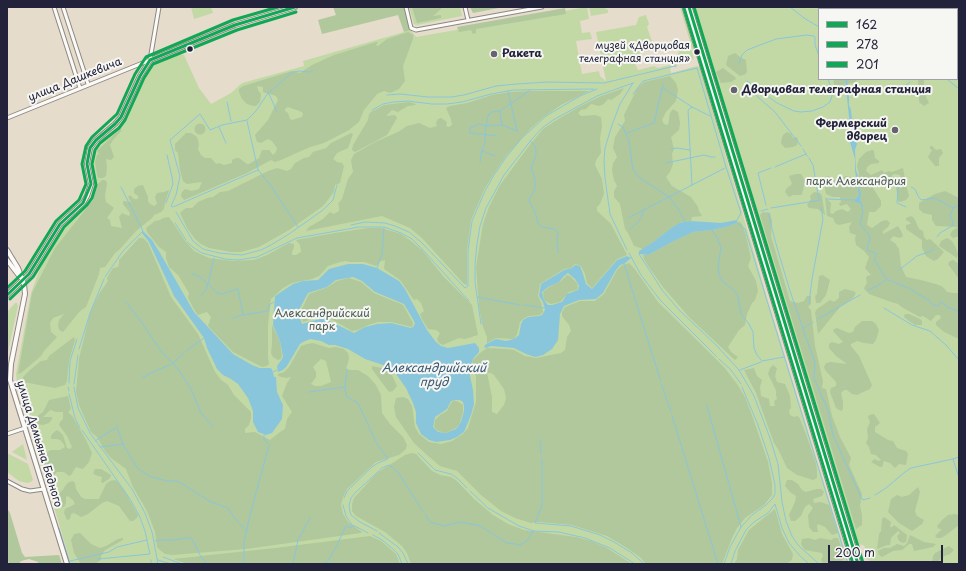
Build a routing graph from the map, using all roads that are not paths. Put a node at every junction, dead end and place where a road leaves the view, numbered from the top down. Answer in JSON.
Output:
{"nodes":[{"id":1,"x":54,"y":7,"type":"edge"},
{"id":2,"x":64,"y":7,"type":"edge"},
{"id":3,"x":159,"y":7,"type":"edge"},
{"id":4,"x":295,"y":7,"type":"edge"},
{"id":5,"x":406,"y":7,"type":"edge"},
{"id":6,"x":465,"y":7,"type":"edge"},
{"id":7,"x":542,"y":7,"type":"edge"},
{"id":8,"x":685,"y":7,"type":"edge"},
{"id":9,"x":689,"y":7,"type":"edge"},
{"id":10,"x":522,"y":9,"type":"edge"},
{"id":11,"x":468,"y":20,"type":"junction"},
{"id":12,"x":150,"y":60,"type":"junction"},
{"id":13,"x":88,"y":84,"type":"junction"},
{"id":14,"x":80,"y":88,"type":"junction"},
{"id":15,"x":7,"y":118,"type":"edge"},
{"id":16,"x":7,"y":250,"type":"edge"},
{"id":17,"x":7,"y":260,"type":"edge"},
{"id":18,"x":23,"y":280,"type":"junction"},
{"id":19,"x":7,"y":295,"type":"edge"},
{"id":20,"x":8,"y":380,"type":"edge"},
{"id":21,"x":25,"y":428,"type":"junction"},
{"id":22,"x":7,"y":434,"type":"edge"},
{"id":23,"x":7,"y":481,"type":"edge"},
{"id":24,"x":44,"y":489,"type":"junction"},
{"id":25,"x":67,"y":564,"type":"edge"},
{"id":26,"x":854,"y":564,"type":"edge"},
{"id":27,"x":858,"y":564,"type":"edge"}],
"edges":[{"from":1,"to":14,"type":"street"},
{"from":2,"to":13,"type":"street"},
{"from":3,"to":12,"type":"street"},
{"from":4,"to":12,"type":"street"},
{"from":5,"to":11,"type":"street"},
{"from":6,"to":11,"type":"street"},
{"from":7,"to":10,"type":"street"},
{"from":8,"to":26,"type":"main road"},
{"from":9,"to":27,"type":"main road"},
{"from":10,"to":11,"type":"street"},
{"from":12,"to":13,"type":"street","name":"улица Дашкевича"},
{"from":12,"to":18,"type":"street"},
{"from":13,"to":14,"type":"street","name":"улица Дашкевича"},
{"from":14,"to":15,"type":"street","name":"улица Дашкевича"},
{"from":16,"to":18,"type":"street"},
{"from":17,"to":18,"type":"street"},
{"from":18,"to":19,"type":"street"},
{"from":18,"to":20,"type":"street","name":"улица Демьяна Бедного"},
{"from":20,"to":21,"type":"street","name":"улица Демьяна Бедного"},
{"from":21,"to":22,"type":"street"},
{"from":21,"to":24,"type":"street","name":"улица Демьяна Бедного"},
{"from":23,"to":24,"type":"street"},
{"from":24,"to":25,"type":"street","name":"улица Демьяна Бедного"}]}
